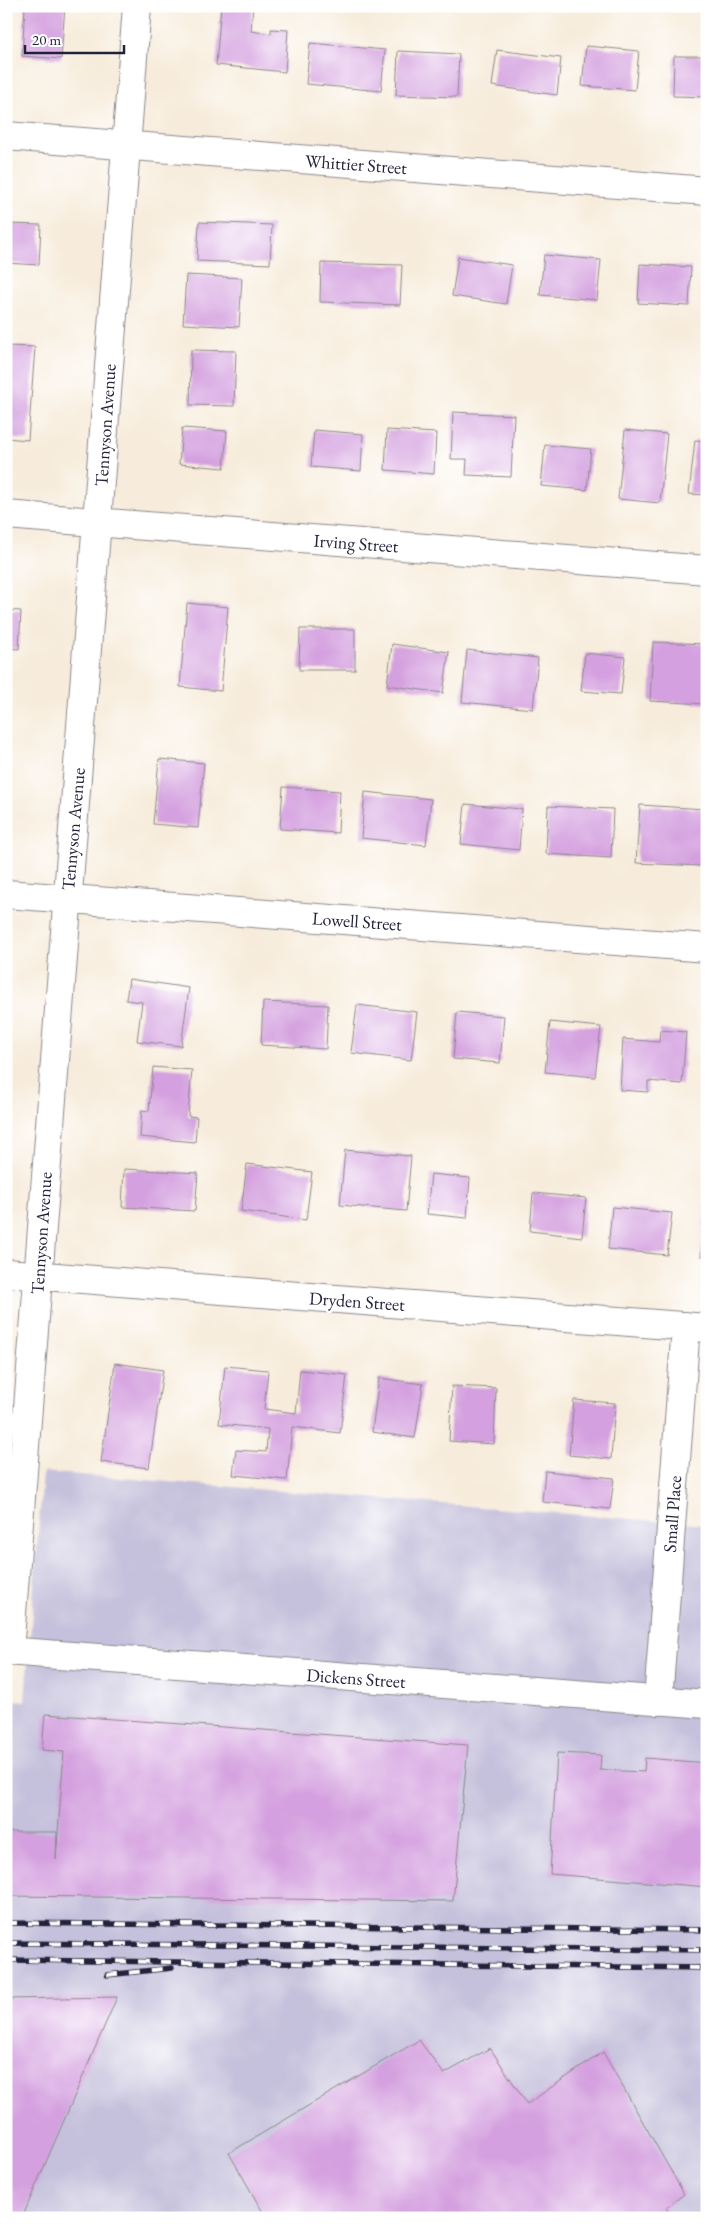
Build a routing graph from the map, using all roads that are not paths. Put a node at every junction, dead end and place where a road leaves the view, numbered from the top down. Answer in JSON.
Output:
{"nodes":[{"id":1,"x":137,"y":6,"type":"edge"},
{"id":2,"x":6,"y":136,"type":"edge"},
{"id":3,"x":126,"y":146,"type":"junction"},
{"id":4,"x":707,"y":191,"type":"edge"},
{"id":5,"x":6,"y":515,"type":"edge"},
{"id":6,"x":97,"y":522,"type":"junction"},
{"id":7,"x":707,"y":570,"type":"edge"},
{"id":8,"x":6,"y":894,"type":"edge"},
{"id":9,"x":67,"y":898,"type":"junction"},
{"id":10,"x":707,"y":948,"type":"edge"},
{"id":11,"x":6,"y":1274,"type":"edge"},
{"id":12,"x":38,"y":1276,"type":"junction"},
{"id":13,"x":696,"y":1327,"type":"edge"},
{"id":14,"x":8,"y":1651,"type":"edge"},
{"id":15,"x":658,"y":1701,"type":"junction"},
{"id":16,"x":707,"y":1704,"type":"edge"}],
"edges":[{"from":1,"to":3,"type":"street","name":"Tennyson Avenue"},
{"from":2,"to":3,"type":"street","name":"Whittier Street"},
{"from":3,"to":4,"type":"street","name":"Whittier Street"},
{"from":3,"to":6,"type":"street","name":"Tennyson Avenue"},
{"from":5,"to":6,"type":"street","name":"Irving Street"},
{"from":6,"to":7,"type":"street","name":"Irving Street"},
{"from":6,"to":9,"type":"street","name":"Tennyson Avenue"},
{"from":8,"to":9,"type":"street","name":"Lowell Street"},
{"from":9,"to":10,"type":"street","name":"Lowell Street"},
{"from":9,"to":12,"type":"street","name":"Tennyson Avenue"},
{"from":11,"to":12,"type":"street","name":"Dryden Street"},
{"from":12,"to":13,"type":"street","name":"Dryden Street"},
{"from":12,"to":14,"type":"street","name":"Tennyson Avenue"},
{"from":13,"to":15,"type":"street","name":"Small Place"},
{"from":14,"to":15,"type":"street","name":"Dickens Street"},
{"from":15,"to":16,"type":"street","name":"Dickens Street"}]}
